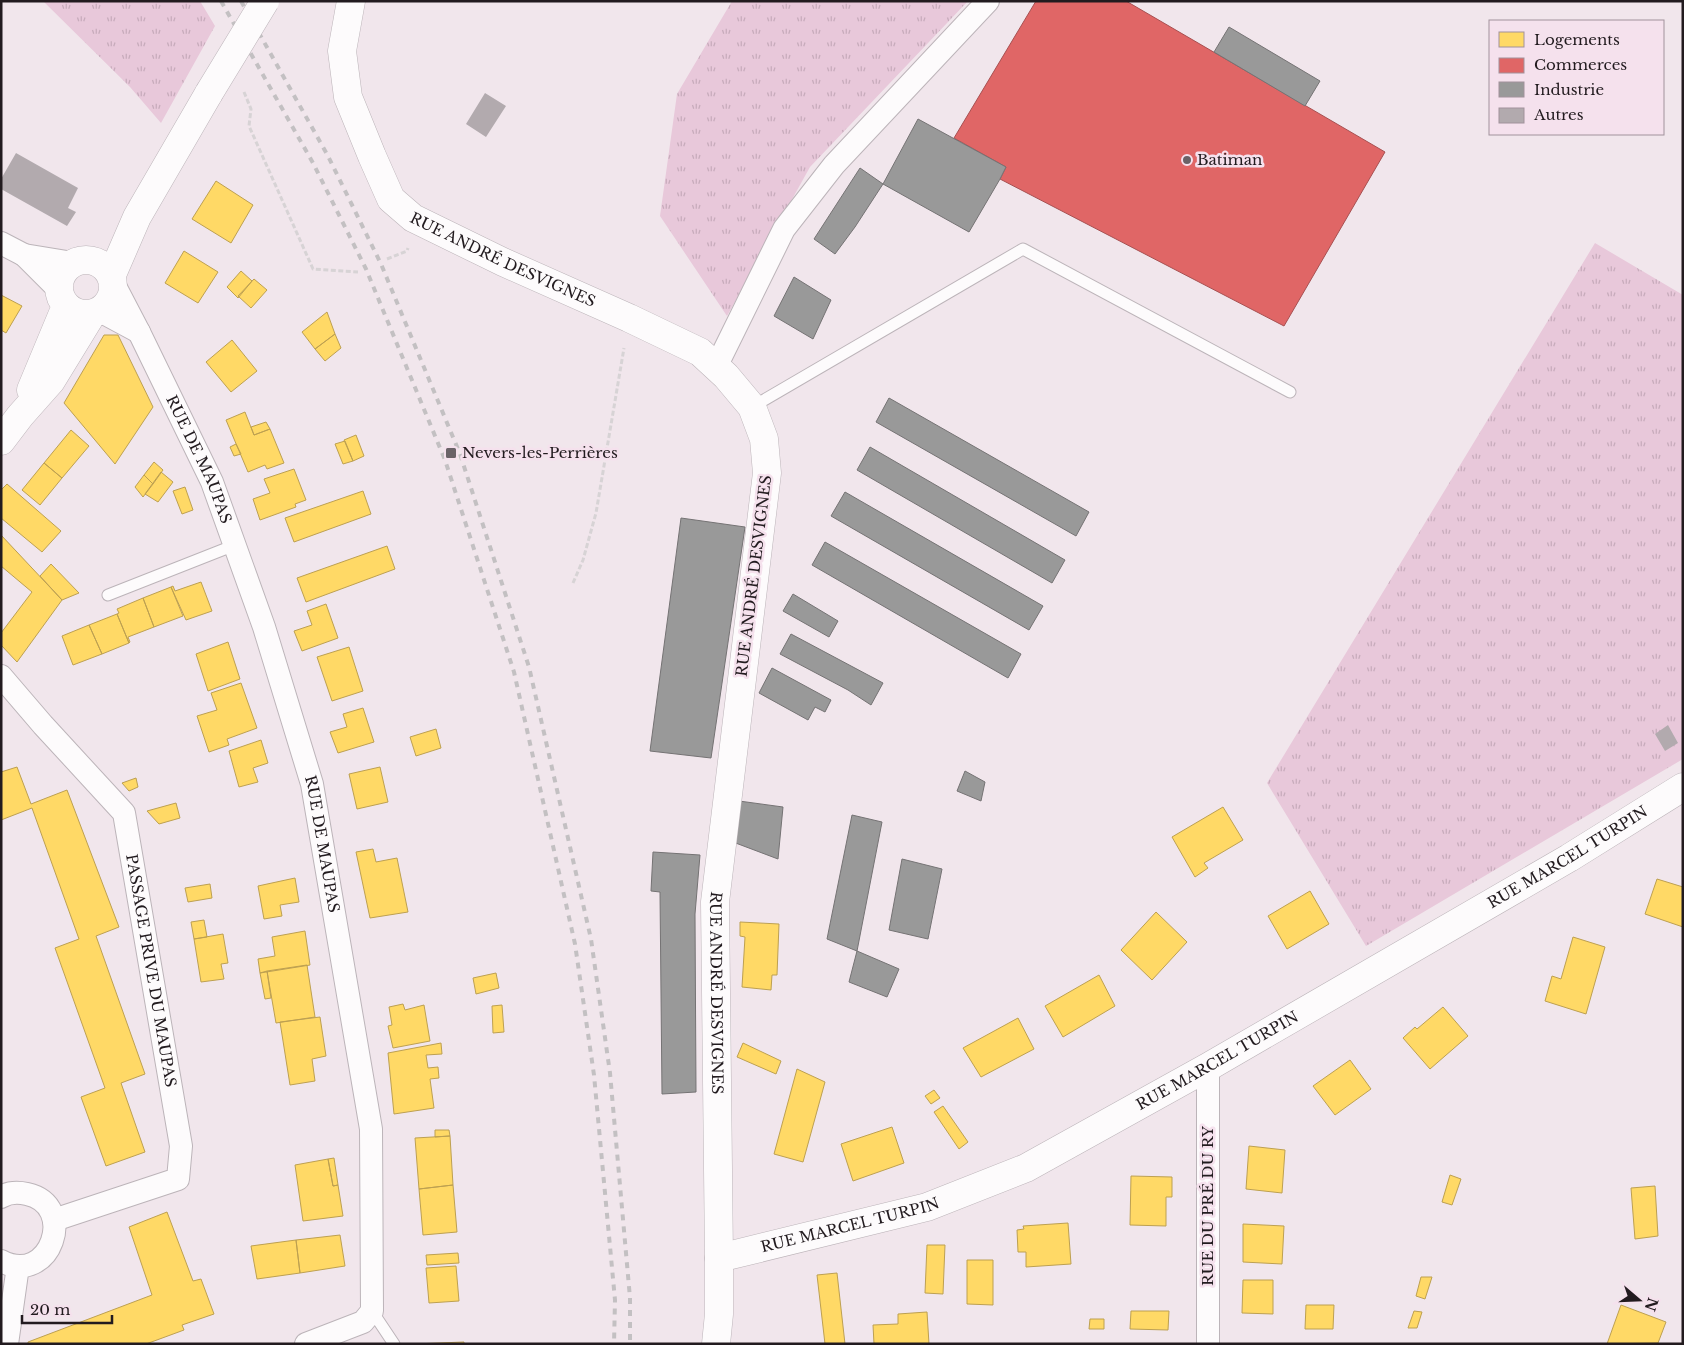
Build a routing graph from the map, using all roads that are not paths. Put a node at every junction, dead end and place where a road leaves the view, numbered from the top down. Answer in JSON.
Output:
{"nodes":[{"id":1,"x":265,"y":1,"type":"edge"},
{"id":2,"x":351,"y":1,"type":"edge"},
{"id":3,"x":988,"y":1,"type":"edge"},
{"id":4,"x":1,"y":243,"type":"edge"},
{"id":5,"x":24,"y":255,"type":"junction"},
{"id":6,"x":98,"y":271,"type":"junction"},
{"id":7,"x":63,"y":298,"type":"junction"},
{"id":8,"x":96,"y":312,"type":"junction"},
{"id":9,"x":139,"y":332,"type":"junction"},
{"id":10,"x":716,"y":367,"type":"junction"},
{"id":11,"x":1290,"y":392,"type":"dead end"},
{"id":12,"x":752,"y":407,"type":"junction"},
{"id":13,"x":20,"y":416,"type":"junction"},
{"id":14,"x":1,"y":441,"type":"edge"},
{"id":15,"x":235,"y":545,"type":"junction"},
{"id":16,"x":108,"y":595,"type":"dead end"},
{"id":17,"x":1,"y":676,"type":"edge"},
{"id":18,"x":1683,"y":787,"type":"edge"},
{"id":19,"x":1208,"y":1067,"type":"junction"},
{"id":20,"x":1,"y":1197,"type":"edge"},
{"id":21,"x":54,"y":1220,"type":"junction"},
{"id":22,"x":719,"y":1258,"type":"junction"},
{"id":23,"x":10,"y":1263,"type":"edge"},
{"id":24,"x":372,"y":1311,"type":"junction"},
{"id":25,"x":7,"y":1344,"type":"edge"},
{"id":26,"x":306,"y":1344,"type":"edge"},
{"id":27,"x":394,"y":1344,"type":"edge"},
{"id":28,"x":716,"y":1344,"type":"edge"},
{"id":29,"x":1208,"y":1344,"type":"edge"}],
"edges":[{"from":1,"to":6,"type":"street","bridge":true},
{"from":2,"to":10,"type":"street","name":"RUE ANDRÉ DESVIGNES"},
{"from":3,"to":10,"type":"street"},
{"from":4,"to":5,"type":"street"},
{"from":5,"to":6,"type":"street"},
{"from":5,"to":7,"type":"street"},
{"from":6,"to":7,"type":"street"},
{"from":6,"to":8,"type":"street"},
{"from":6,"to":9,"type":"street","name":"RUE DE MAUPAS"},
{"from":7,"to":8,"type":"street"},
{"from":7,"to":13,"type":"street"},
{"from":8,"to":9,"type":"street"},
{"from":8,"to":13,"type":"street"},
{"from":9,"to":15,"type":"street","name":"RUE DE MAUPAS"},
{"from":10,"to":12,"type":"street","name":"RUE ANDRÉ DESVIGNES"},
{"from":11,"to":12,"type":"lane"},
{"from":12,"to":22,"type":"street","name":"RUE ANDRÉ DESVIGNES"},
{"from":13,"to":14,"type":"street"},
{"from":15,"to":16,"type":"lane"},
{"from":15,"to":24,"type":"street","name":"RUE DE MAUPAS"},
{"from":17,"to":21,"type":"street","name":"PASSAGE PRIVE DU MAUPAS"},
{"from":18,"to":19,"type":"street","name":"RUE MARCEL TURPIN"},
{"from":19,"to":22,"type":"street","name":"RUE MARCEL TURPIN"},
{"from":19,"to":29,"type":"street","name":"RUE DU PRÉ DU RY"},
{"from":20,"to":21,"type":"street"},
{"from":21,"to":23,"type":"street"},
{"from":22,"to":28,"type":"street","name":"RUE ANDRÉ DESVIGNES"},
{"from":23,"to":25,"type":"street"},
{"from":24,"to":26,"type":"street"},
{"from":24,"to":27,"type":"lane"}]}
